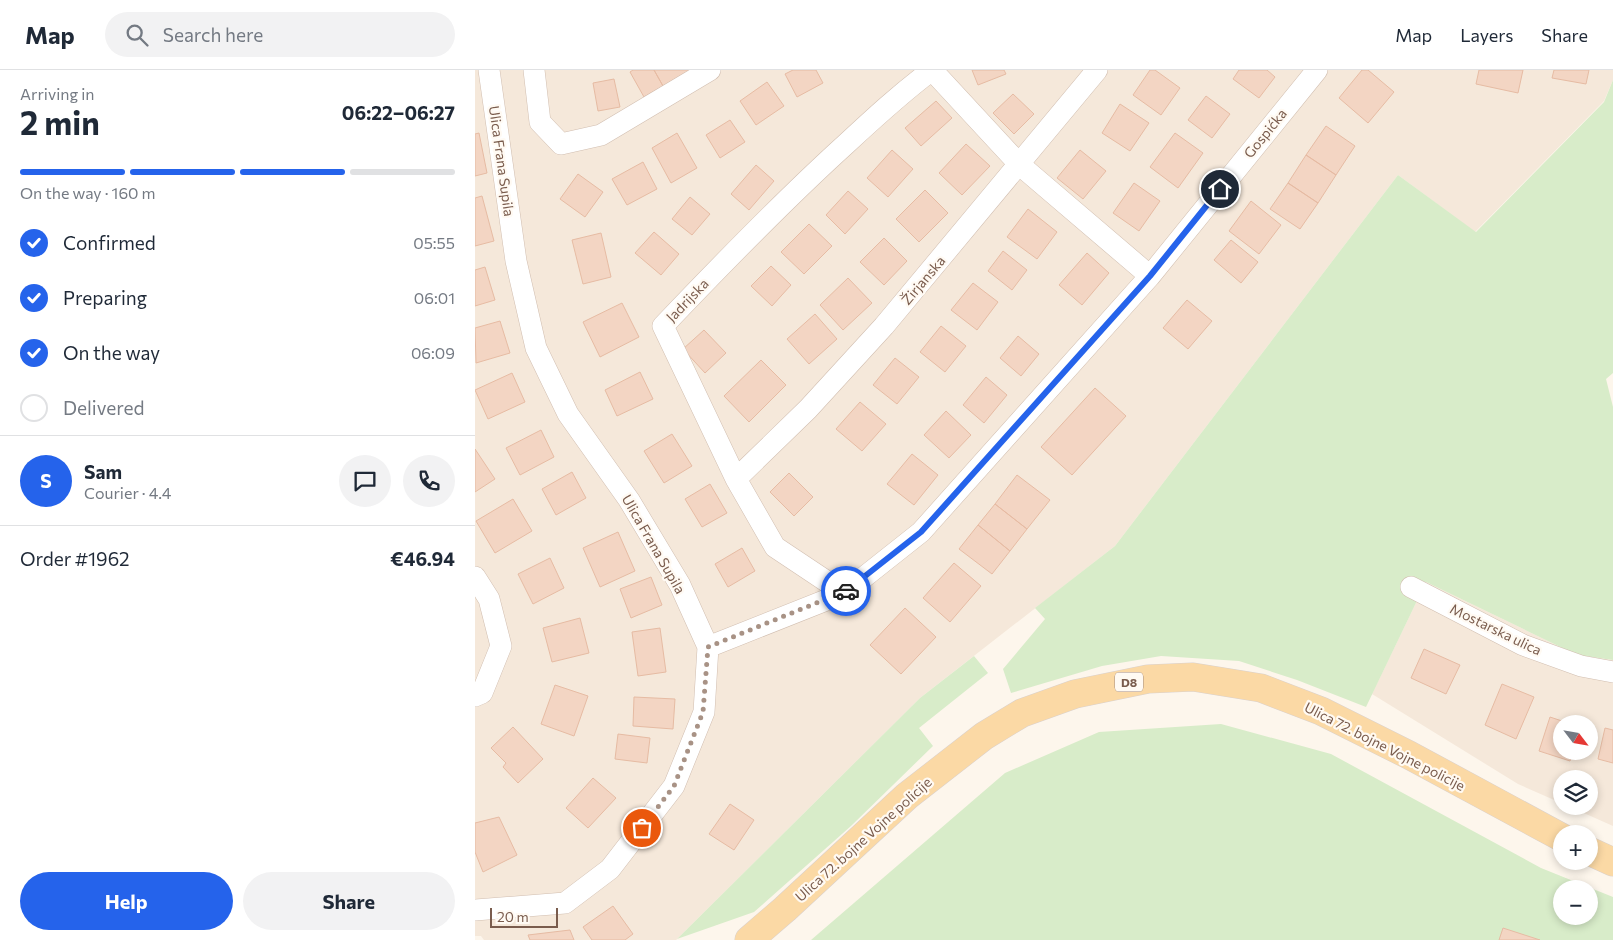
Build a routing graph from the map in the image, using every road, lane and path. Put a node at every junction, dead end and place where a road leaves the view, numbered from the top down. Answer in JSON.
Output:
{"nodes":[{"id":1,"x":489,"y":70,"type":"edge"},
{"id":2,"x":534,"y":70,"type":"edge"},
{"id":3,"x":710,"y":70,"type":"edge"},
{"id":4,"x":932,"y":70,"type":"edge"},
{"id":5,"x":1097,"y":70,"type":"edge"},
{"id":6,"x":1317,"y":70,"type":"edge"},
{"id":7,"x":1020,"y":165,"type":"junction"},
{"id":8,"x":1150,"y":276,"type":"junction"},
{"id":9,"x":736,"y":479,"type":"junction"},
{"id":10,"x":475,"y":577,"type":"edge"},
{"id":11,"x":1411,"y":587,"type":"dead end"},
{"id":12,"x":844,"y":593,"type":"junction"},
{"id":13,"x":708,"y":647,"type":"junction"},
{"id":14,"x":1613,"y":672,"type":"edge"},
{"id":15,"x":475,"y":696,"type":"edge"},
{"id":16,"x":1553,"y":833,"type":"edge"},
{"id":17,"x":1598,"y":855,"type":"edge"},
{"id":18,"x":1613,"y":862,"type":"edge"},
{"id":19,"x":475,"y":910,"type":"edge"},
{"id":20,"x":749,"y":940,"type":"edge"}],
"edges":[{"from":1,"to":13,"type":"street","name":"Ulica Frana Supila"},
{"from":2,"to":3,"type":"street"},
{"from":4,"to":7,"type":"street"},
{"from":4,"to":9,"type":"street","name":"Jadrijska"},
{"from":5,"to":7,"type":"street","name":"Žirjanska"},
{"from":6,"to":8,"type":"street","name":"Gospićka"},
{"from":7,"to":8,"type":"street"},
{"from":7,"to":9,"type":"street","name":"Žirjanska"},
{"from":8,"to":12,"type":"street","name":"Gospićka"},
{"from":9,"to":12,"type":"street","name":"Jadrijska"},
{"from":10,"to":15,"type":"street"},
{"from":11,"to":14,"type":"street","name":"Mostarska ulica"},
{"from":12,"to":13,"type":"street","name":"Gospićka"},
{"from":13,"to":19,"type":"street","name":"Ulica Frana Supila"},
{"from":16,"to":20,"type":"main road","name":"Ulica 72. bojne Vojne policije","number":"D8"},
{"from":17,"to":18,"type":"main road"}]}
